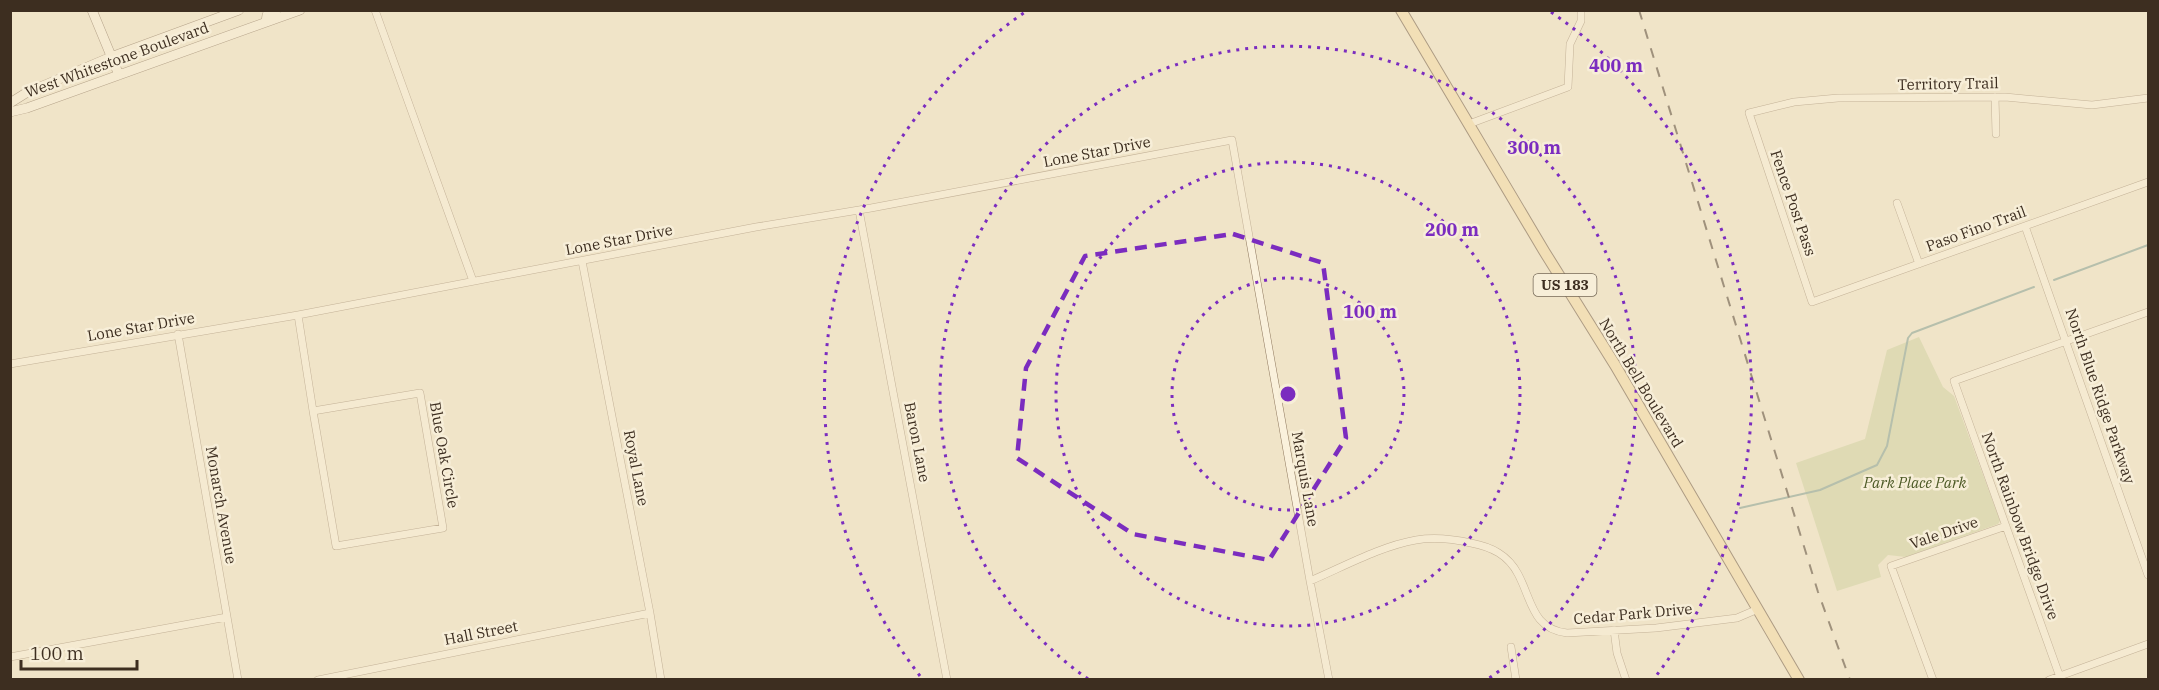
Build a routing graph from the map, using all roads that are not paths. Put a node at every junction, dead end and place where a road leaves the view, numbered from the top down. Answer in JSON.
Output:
{"nodes":[{"id":1,"x":92,"y":10,"type":"edge"},
{"id":2,"x":239,"y":10,"type":"edge"},
{"id":3,"x":276,"y":10,"type":"edge"},
{"id":4,"x":300,"y":10,"type":"edge"},
{"id":5,"x":375,"y":10,"type":"edge"},
{"id":6,"x":1401,"y":10,"type":"edge"},
{"id":7,"x":1581,"y":10,"type":"edge"},
{"id":8,"x":266,"y":22,"type":"junction"},
{"id":9,"x":111,"y":57,"type":"junction"},
{"id":10,"x":119,"y":75,"type":"junction"},
{"id":11,"x":1995,"y":97,"type":"junction"},
{"id":12,"x":2148,"y":98,"type":"edge"},
{"id":13,"x":10,"y":103,"type":"edge"},
{"id":14,"x":10,"y":112,"type":"edge"},
{"id":15,"x":1749,"y":113,"type":"joint"},
{"id":16,"x":1468,"y":124,"type":"junction"},
{"id":17,"x":1996,"y":134,"type":"dead end"},
{"id":18,"x":1232,"y":140,"type":"joint"},
{"id":19,"x":2148,"y":182,"type":"edge"},
{"id":20,"x":1897,"y":203,"type":"dead end"},
{"id":21,"x":859,"y":210,"type":"junction"},
{"id":22,"x":2025,"y":226,"type":"junction"},
{"id":23,"x":582,"y":261,"type":"junction"},
{"id":24,"x":1919,"y":264,"type":"junction"},
{"id":25,"x":473,"y":280,"type":"junction"},
{"id":26,"x":1812,"y":302,"type":"joint"},
{"id":27,"x":2148,"y":312,"type":"edge"},
{"id":28,"x":297,"y":315,"type":"junction"},
{"id":29,"x":178,"y":334,"type":"junction"},
{"id":30,"x":2066,"y":341,"type":"junction"},
{"id":31,"x":10,"y":363,"type":"edge"},
{"id":32,"x":313,"y":411,"type":"junction"},
{"id":33,"x":2006,"y":526,"type":"junction"},
{"id":34,"x":2148,"y":575,"type":"edge"},
{"id":35,"x":1310,"y":581,"type":"junction"},
{"id":36,"x":1758,"y":609,"type":"junction"},
{"id":37,"x":650,"y":613,"type":"junction"},
{"id":38,"x":227,"y":617,"type":"junction"},
{"id":39,"x":1614,"y":630,"type":"junction"},
{"id":40,"x":2148,"y":644,"type":"edge"},
{"id":41,"x":1511,"y":647,"type":"dead end"},
{"id":42,"x":10,"y":657,"type":"edge"},
{"id":43,"x":2060,"y":678,"type":"edge"},
{"id":44,"x":238,"y":680,"type":"edge"},
{"id":45,"x":318,"y":680,"type":"edge"},
{"id":46,"x":661,"y":680,"type":"edge"},
{"id":47,"x":947,"y":680,"type":"edge"},
{"id":48,"x":1329,"y":680,"type":"edge"},
{"id":49,"x":1516,"y":680,"type":"edge"},
{"id":50,"x":1626,"y":680,"type":"edge"},
{"id":51,"x":1799,"y":680,"type":"edge"},
{"id":52,"x":1933,"y":680,"type":"edge"},
{"id":53,"x":2049,"y":680,"type":"edge"}],
"edges":[{"from":1,"to":9,"type":"main road"},
{"from":2,"to":9,"type":"main road","name":"West Whitestone Boulevard"},
{"from":3,"to":8,"type":"main road"},
{"from":4,"to":8,"type":"main road","name":"West Whitestone Boulevard"},
{"from":5,"to":25,"type":"street"},
{"from":6,"to":16,"type":"main road","name":"North Bell Boulevard","number":"US 183"},
{"from":7,"to":16,"type":"street"},
{"from":8,"to":10,"type":"main road","name":"West Whitestone Boulevard"},
{"from":9,"to":10,"type":"main road"},
{"from":9,"to":13,"type":"main road","name":"West Whitestone Boulevard"},
{"from":10,"to":14,"type":"main road","name":"West Whitestone Boulevard"},
{"from":11,"to":12,"type":"street","name":"Territory Trail"},
{"from":11,"to":15,"type":"street","name":"Territory Trail"},
{"from":11,"to":17,"type":"street"},
{"from":15,"to":26,"type":"street","name":"Fence Post Pass"},
{"from":16,"to":36,"type":"main road","name":"North Bell Boulevard","number":"US 183"},
{"from":18,"to":21,"type":"street","name":"Lone Star Drive"},
{"from":18,"to":35,"type":"street","name":"Marquis Lane"},
{"from":19,"to":22,"type":"street","name":"Paso Fino Trail"},
{"from":20,"to":24,"type":"street"},
{"from":21,"to":23,"type":"street","name":"Lone Star Drive"},
{"from":21,"to":47,"type":"street","name":"Baron Lane"},
{"from":22,"to":24,"type":"street","name":"Paso Fino Trail"},
{"from":22,"to":30,"type":"street","name":"North Blue Ridge Parkway"},
{"from":23,"to":25,"type":"street","name":"Lone Star Drive"},
{"from":23,"to":37,"type":"street","name":"Royal Lane"},
{"from":24,"to":26,"type":"street","name":"Paso Fino Trail"},
{"from":25,"to":28,"type":"street","name":"Lone Star Drive"},
{"from":27,"to":30,"type":"street"},
{"from":28,"to":29,"type":"street","name":"Lone Star Drive"},
{"from":28,"to":32,"type":"street","name":"Blue Oak Circle"},
{"from":29,"to":31,"type":"street","name":"Lone Star Drive"},
{"from":29,"to":38,"type":"street","name":"Monarch Avenue"},
{"from":30,"to":33,"type":"street","name":"North Rainbow Bridge Drive"},
{"from":30,"to":34,"type":"street","name":"North Blue Ridge Parkway"},
{"from":32,"to":32,"type":"street","name":"Blue Oak Circle"},
{"from":33,"to":43,"type":"street","name":"North Rainbow Bridge Drive"},
{"from":33,"to":52,"type":"street","name":"Vale Drive"},
{"from":35,"to":39,"type":"street","name":"Cedar Park Drive"},
{"from":35,"to":48,"type":"street","name":"Marquis Lane"},
{"from":36,"to":39,"type":"street","name":"Cedar Park Drive"},
{"from":36,"to":51,"type":"main road","name":"North Bell Boulevard","number":"US 183"},
{"from":37,"to":45,"type":"street","name":"Hall Street"},
{"from":37,"to":46,"type":"street","name":"Royal Lane"},
{"from":38,"to":42,"type":"street"},
{"from":38,"to":44,"type":"street","name":"Monarch Avenue"},
{"from":39,"to":50,"type":"street"},
{"from":40,"to":43,"type":"street"},
{"from":41,"to":49,"type":"street"},
{"from":43,"to":53,"type":"street"}]}
